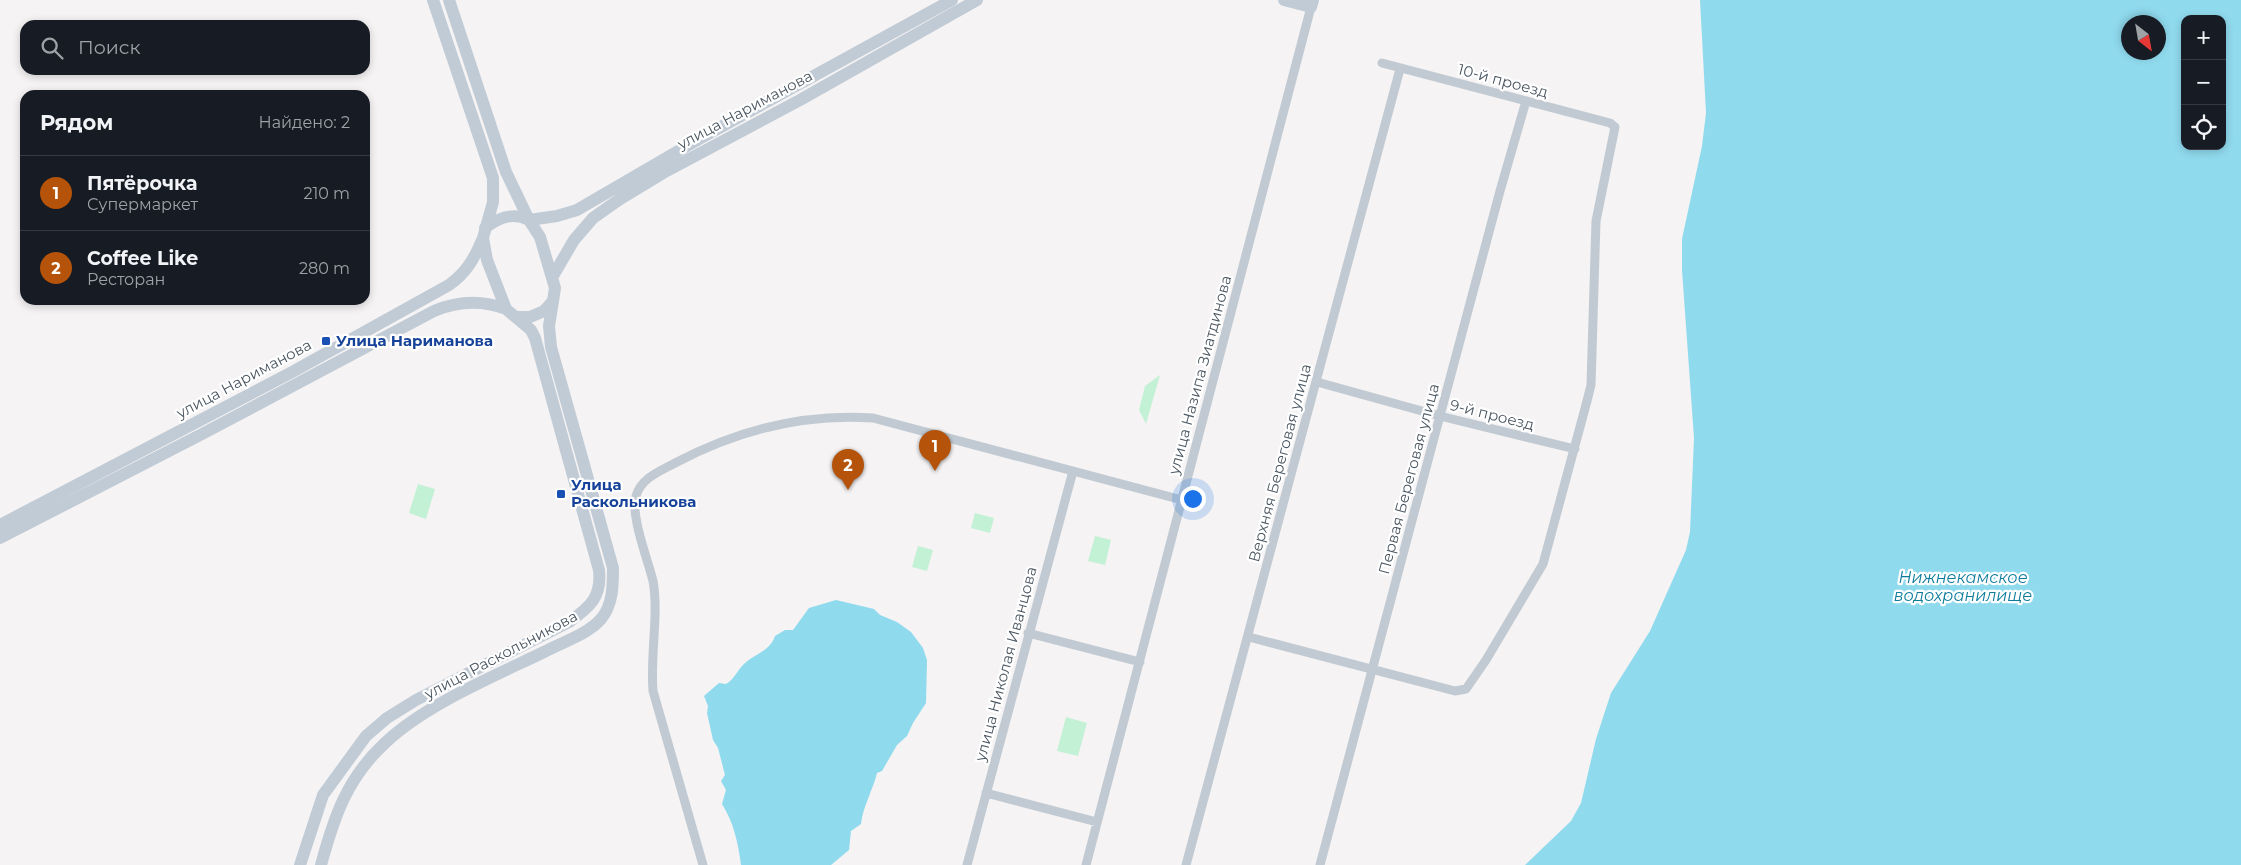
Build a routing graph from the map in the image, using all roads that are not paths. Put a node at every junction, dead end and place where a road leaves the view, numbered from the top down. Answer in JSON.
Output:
{"nodes":[{"id":1,"x":433,"y":0,"type":"edge"},
{"id":2,"x":449,"y":0,"type":"edge"},
{"id":3,"x":952,"y":0,"type":"edge"},
{"id":4,"x":978,"y":0,"type":"edge"},
{"id":5,"x":1284,"y":0,"type":"edge"},
{"id":6,"x":1312,"y":4,"type":"edge"},
{"id":7,"x":1382,"y":63,"type":"dead end"},
{"id":8,"x":1400,"y":69,"type":"junction"},
{"id":9,"x":1526,"y":101,"type":"junction"},
{"id":10,"x":529,"y":220,"type":"junction"},
{"id":11,"x":484,"y":233,"type":"junction"},
{"id":12,"x":553,"y":276,"type":"junction"},
{"id":13,"x":553,"y":301,"type":"junction"},
{"id":14,"x":511,"y":313,"type":"junction"},
{"id":15,"x":1317,"y":382,"type":"junction"},
{"id":16,"x":1440,"y":416,"type":"junction"},
{"id":17,"x":1575,"y":449,"type":"junction"},
{"id":18,"x":1073,"y":471,"type":"junction"},
{"id":19,"x":1182,"y":500,"type":"junction"},
{"id":20,"x":0,"y":525,"type":"edge"},
{"id":21,"x":0,"y":538,"type":"edge"},
{"id":22,"x":1028,"y":633,"type":"junction"},
{"id":23,"x":1249,"y":637,"type":"junction"},
{"id":24,"x":1140,"y":662,"type":"junction"},
{"id":25,"x":1372,"y":671,"type":"junction"},
{"id":26,"x":986,"y":793,"type":"junction"},
{"id":27,"x":1097,"y":822,"type":"junction"},
{"id":28,"x":300,"y":865,"type":"edge"},
{"id":29,"x":321,"y":865,"type":"edge"},
{"id":30,"x":703,"y":865,"type":"edge"},
{"id":31,"x":966,"y":865,"type":"edge"},
{"id":32,"x":1086,"y":865,"type":"edge"},
{"id":33,"x":1186,"y":865,"type":"edge"},
{"id":34,"x":1320,"y":865,"type":"edge"}],
"edges":[{"from":1,"to":11,"type":"main road","name":"улица Нариманова"},
{"from":2,"to":10,"type":"main road"},
{"from":3,"to":10,"type":"main road","name":"улица Нариманова"},
{"from":4,"to":12,"type":"main road","name":"улица Нариманова"},
{"from":5,"to":6,"type":"main road"},
{"from":6,"to":19,"type":"street","name":"улица Назипа Зиатдинова"},
{"from":7,"to":8,"type":"street","name":"10-й проезд"},
{"from":8,"to":9,"type":"street","name":"10-й проезд"},
{"from":8,"to":15,"type":"street","name":"Верхняя Береговая улица"},
{"from":9,"to":16,"type":"street","name":"Первая Береговая улица"},
{"from":9,"to":17,"type":"street","name":"10-й проезд"},
{"from":10,"to":11,"type":"main road","name":"улица Нариманова"},
{"from":10,"to":12,"type":"main road"},
{"from":11,"to":14,"type":"main road"},
{"from":11,"to":20,"type":"main road","name":"улица Нариманова"},
{"from":12,"to":13,"type":"main road","name":"улица Раскольникова"},
{"from":13,"to":14,"type":"main road"},
{"from":13,"to":29,"type":"main road","name":"улица Раскольникова"},
{"from":14,"to":21,"type":"main road","name":"улица Нариманова"},
{"from":14,"to":28,"type":"main road","name":"улица Раскольникова"},
{"from":15,"to":16,"type":"street","name":"9-й проезд"},
{"from":15,"to":23,"type":"street","name":"Верхняя Береговая улица"},
{"from":16,"to":17,"type":"street","name":"9-й проезд"},
{"from":16,"to":25,"type":"street","name":"Первая Береговая улица"},
{"from":17,"to":25,"type":"street"},
{"from":18,"to":19,"type":"street"},
{"from":18,"to":22,"type":"street","name":"улица Николая Иванцова"},
{"from":18,"to":30,"type":"street"},
{"from":19,"to":24,"type":"street","name":"улица Назипа Зиатдинова"},
{"from":22,"to":24,"type":"street"},
{"from":22,"to":26,"type":"street","name":"улица Николая Иванцова"},
{"from":23,"to":25,"type":"street"},
{"from":23,"to":33,"type":"street","name":"Верхняя Береговая улица"},
{"from":24,"to":27,"type":"street","name":"улица Назипа Зиатдинова"},
{"from":25,"to":34,"type":"street","name":"Первая Береговая улица"},
{"from":26,"to":27,"type":"street"},
{"from":26,"to":31,"type":"street","name":"улица Николая Иванцова"},
{"from":27,"to":32,"type":"street","name":"улица Назипа Зиатдинова"}]}
